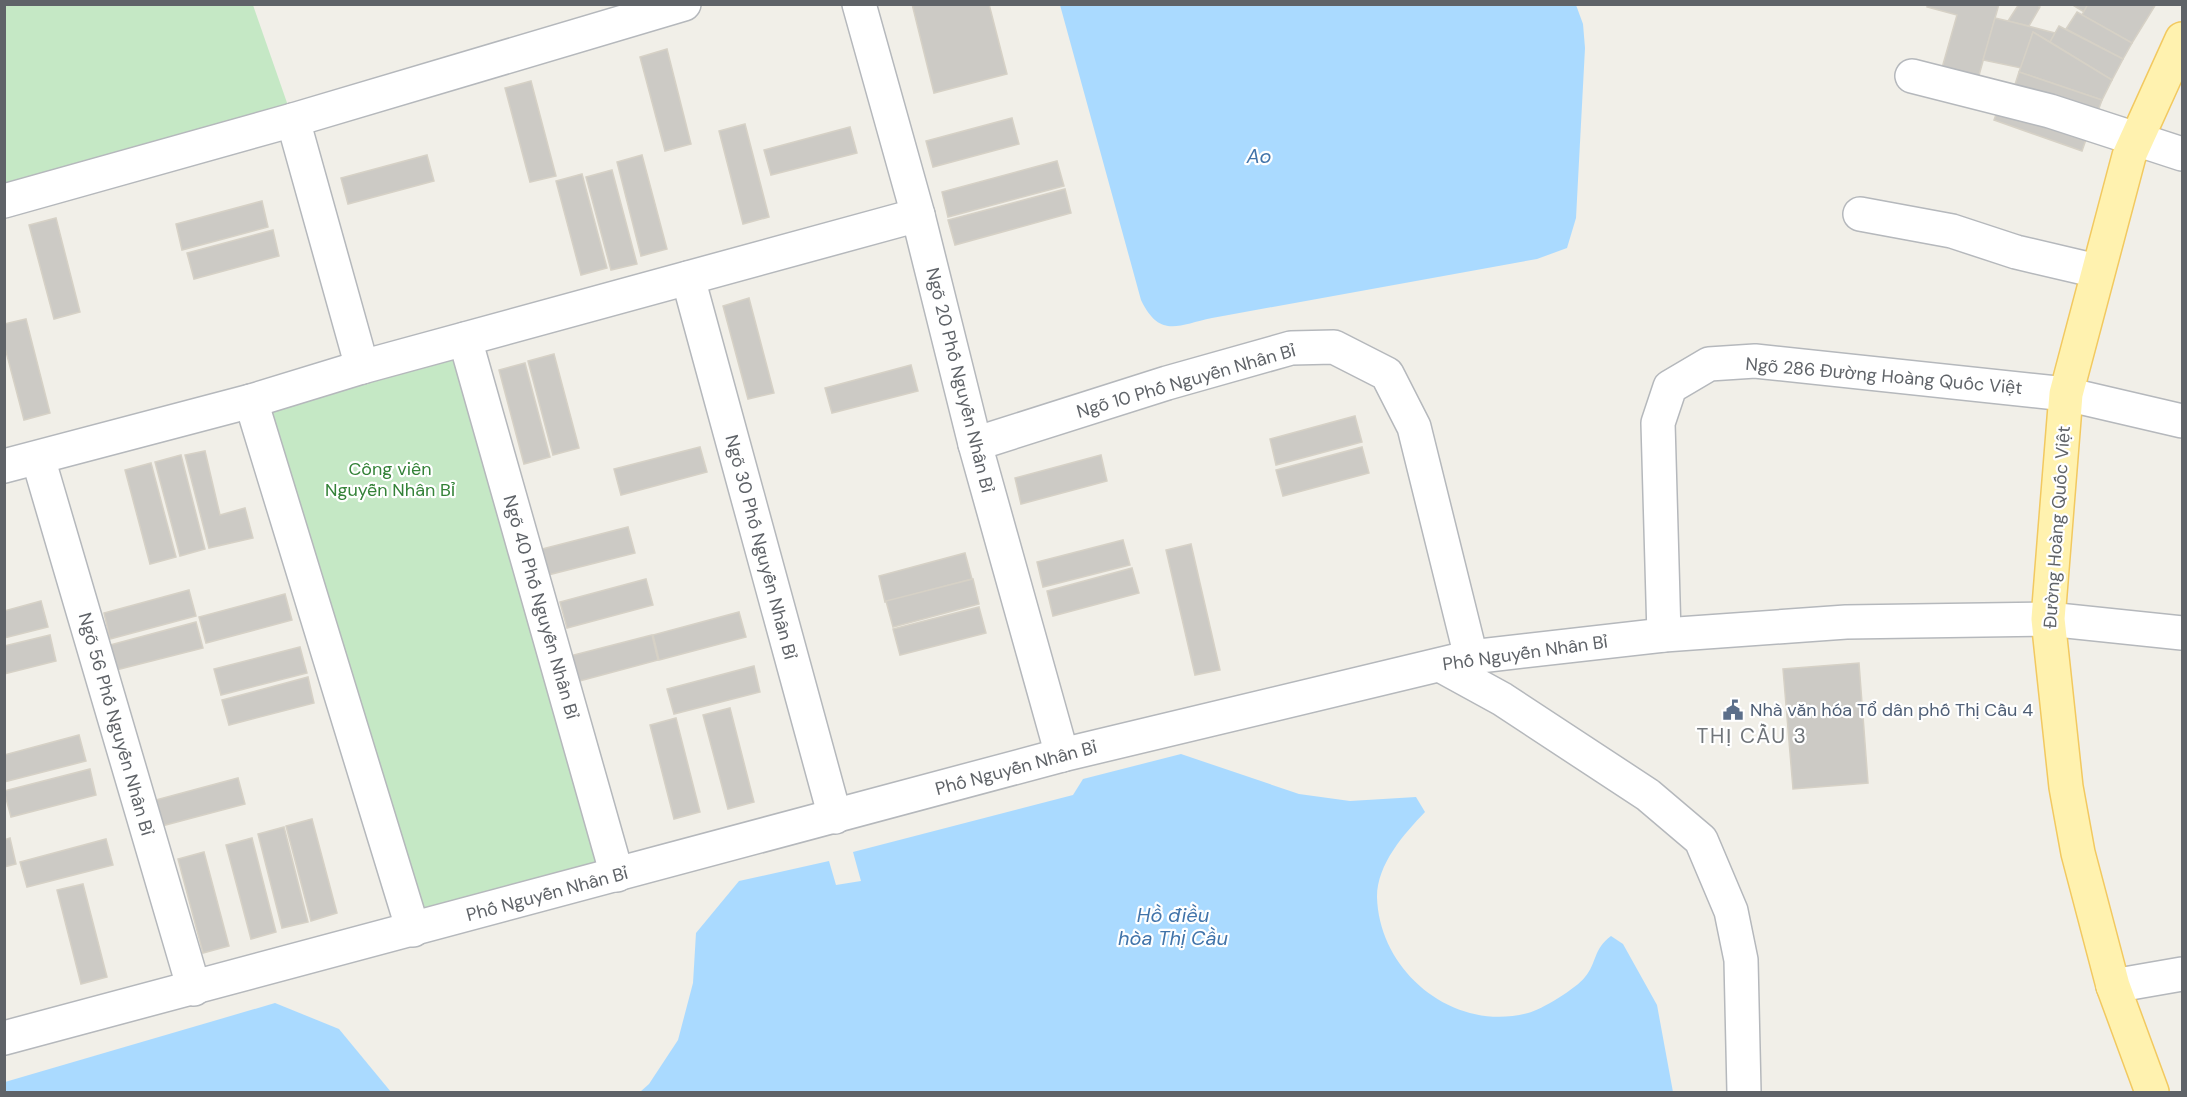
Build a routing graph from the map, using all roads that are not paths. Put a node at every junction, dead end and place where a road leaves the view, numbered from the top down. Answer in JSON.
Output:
{"nodes":[{"id":1,"x":684,"y":4,"type":"edge"},
{"id":2,"x":859,"y":5,"type":"edge"},
{"id":3,"x":2182,"y":39,"type":"edge"},
{"id":4,"x":1912,"y":76,"type":"dead end"},
{"id":5,"x":293,"y":120,"type":"junction"},
{"id":6,"x":2135,"y":140,"type":"junction"},
{"id":7,"x":2182,"y":154,"type":"edge"},
{"id":8,"x":4,"y":201,"type":"edge"},
{"id":9,"x":1860,"y":214,"type":"dead end"},
{"id":10,"x":918,"y":215,"type":"junction"},
{"id":11,"x":2097,"y":272,"type":"junction"},
{"id":12,"x":688,"y":278,"type":"junction"},
{"id":13,"x":465,"y":339,"type":"junction"},
{"id":14,"x":362,"y":367,"type":"junction"},
{"id":15,"x":2066,"y":394,"type":"junction"},
{"id":16,"x":251,"y":401,"type":"junction"},
{"id":17,"x":2182,"y":421,"type":"edge"},
{"id":18,"x":975,"y":444,"type":"junction"},
{"id":19,"x":39,"y":458,"type":"junction"},
{"id":20,"x":4,"y":466,"type":"edge"},
{"id":21,"x":2048,"y":619,"type":"junction"},
{"id":22,"x":2182,"y":633,"type":"edge"},
{"id":23,"x":1664,"y":635,"type":"junction"},
{"id":24,"x":1471,"y":657,"type":"junction"},
{"id":25,"x":1440,"y":665,"type":"junction"},
{"id":26,"x":1062,"y":755,"type":"junction"},
{"id":27,"x":835,"y":817,"type":"junction"},
{"id":28,"x":617,"y":875,"type":"junction"},
{"id":29,"x":414,"y":930,"type":"junction"},
{"id":30,"x":2182,"y":974,"type":"edge"},
{"id":31,"x":2113,"y":986,"type":"junction"},
{"id":32,"x":194,"y":989,"type":"junction"},
{"id":33,"x":4,"y":1038,"type":"edge"},
{"id":34,"x":1744,"y":1092,"type":"edge"},
{"id":35,"x":2152,"y":1092,"type":"edge"}],
"edges":[{"from":1,"to":5,"type":"street"},
{"from":2,"to":10,"type":"street","name":"Ngõ 20 Phố Nguyễn Nhân Bỉ"},
{"from":3,"to":6,"type":"main road","name":"Đường Hoàng Quốc Việt"},
{"from":4,"to":6,"type":"street"},
{"from":5,"to":8,"type":"street"},
{"from":5,"to":14,"type":"street"},
{"from":6,"to":7,"type":"street"},
{"from":6,"to":11,"type":"main road","name":"Đường Hoàng Quốc Việt"},
{"from":9,"to":11,"type":"street"},
{"from":10,"to":12,"type":"street"},
{"from":10,"to":18,"type":"street","name":"Ngõ 20 Phố Nguyễn Nhân Bỉ"},
{"from":11,"to":15,"type":"main road","name":"Đường Hoàng Quốc Việt"},
{"from":12,"to":13,"type":"street"},
{"from":12,"to":27,"type":"street","name":"Ngõ 30 Phố Nguyễn Nhân Bỉ"},
{"from":13,"to":14,"type":"street"},
{"from":13,"to":28,"type":"street","name":"Ngõ 40 Phố Nguyễn Nhân Bỉ"},
{"from":14,"to":16,"type":"street"},
{"from":15,"to":17,"type":"street","name":"Ngõ 286 Đường Hoàng Quốc Việt"},
{"from":15,"to":21,"type":"main road","name":"Đường Hoàng Quốc Việt"},
{"from":15,"to":23,"type":"street","name":"Ngõ 286 Đường Hoàng Quốc Việt"},
{"from":16,"to":19,"type":"street"},
{"from":16,"to":29,"type":"street"},
{"from":18,"to":24,"type":"street","name":"Ngõ 10 Phố Nguyễn Nhân Bỉ"},
{"from":18,"to":26,"type":"street","name":"Ngõ 20 Phố Nguyễn Nhân Bỉ"},
{"from":19,"to":20,"type":"street"},
{"from":19,"to":32,"type":"street","name":"Ngõ 56 Phố Nguyễn Nhân Bỉ"},
{"from":21,"to":22,"type":"street","name":"Phố Nguyễn Nhân Bỉ"},
{"from":21,"to":23,"type":"street","name":"Phố Nguyễn Nhân Bỉ"},
{"from":21,"to":31,"type":"main road","name":"Đường Hoàng Quốc Việt"},
{"from":23,"to":24,"type":"street","name":"Phố Nguyễn Nhân Bỉ"},
{"from":24,"to":25,"type":"street","name":"Phố Nguyễn Nhân Bỉ"},
{"from":25,"to":26,"type":"street","name":"Phố Nguyễn Nhân Bỉ"},
{"from":25,"to":34,"type":"street"},
{"from":26,"to":27,"type":"street","name":"Phố Nguyễn Nhân Bỉ"},
{"from":27,"to":28,"type":"street","name":"Phố Nguyễn Nhân Bỉ"},
{"from":28,"to":29,"type":"street","name":"Phố Nguyễn Nhân Bỉ"},
{"from":29,"to":32,"type":"street","name":"Phố Nguyễn Nhân Bỉ"},
{"from":30,"to":31,"type":"street"},
{"from":31,"to":35,"type":"main road","name":"Đường Hoàng Quốc Việt"},
{"from":32,"to":33,"type":"street","name":"Phố Nguyễn Nhân Bỉ"}]}
